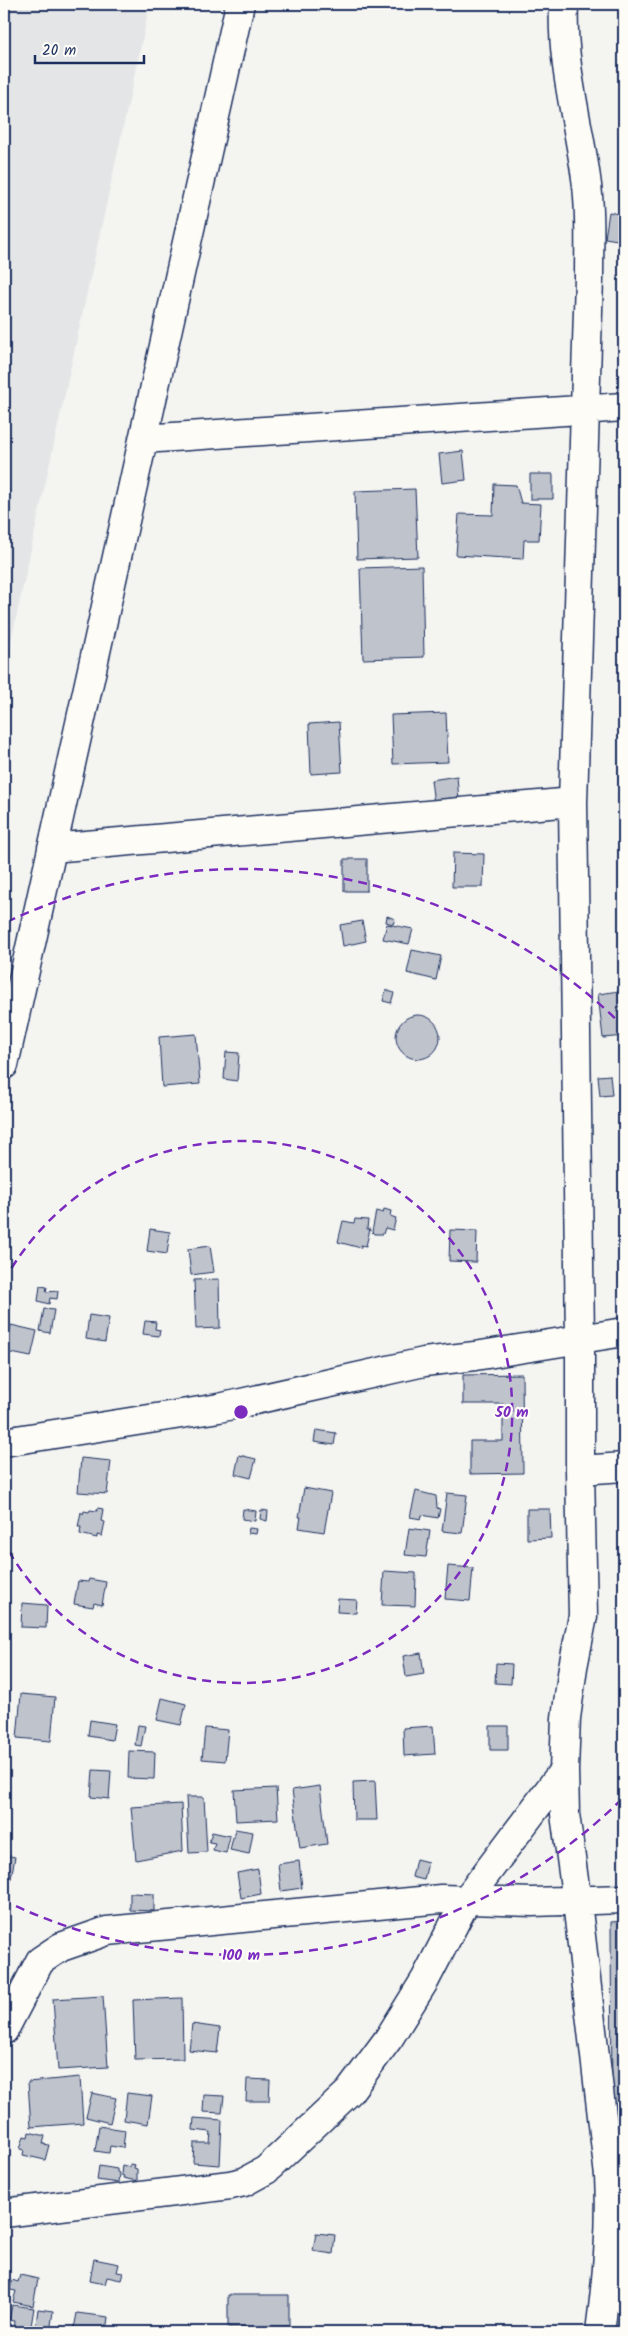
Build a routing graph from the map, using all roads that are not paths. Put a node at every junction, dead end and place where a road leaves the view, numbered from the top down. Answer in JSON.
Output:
{"nodes":[{"id":1,"x":240,"y":4,"type":"edge"},
{"id":2,"x":564,"y":4,"type":"edge"},
{"id":3,"x":624,"y":407,"type":"edge"},
{"id":4,"x":585,"y":410,"type":"junction"},
{"id":5,"x":143,"y":439,"type":"junction"},
{"id":6,"x":573,"y":802,"type":"junction"},
{"id":7,"x":52,"y":848,"type":"junction"},
{"id":8,"x":4,"y":1064,"type":"edge"},
{"id":9,"x":624,"y":1332,"type":"edge"},
{"id":10,"x":580,"y":1339,"type":"junction"},
{"id":11,"x":4,"y":1442,"type":"edge"},
{"id":12,"x":624,"y":1468,"type":"edge"},
{"id":13,"x":580,"y":1470,"type":"junction"},
{"id":14,"x":564,"y":1770,"type":"junction"},
{"id":15,"x":467,"y":1899,"type":"junction"},
{"id":16,"x":624,"y":1899,"type":"edge"},
{"id":17,"x":577,"y":1902,"type":"junction"},
{"id":18,"x":4,"y":2030,"type":"edge"},
{"id":19,"x":617,"y":2173,"type":"edge"},
{"id":20,"x":4,"y":2213,"type":"edge"},
{"id":21,"x":600,"y":2332,"type":"edge"}],
"edges":[{"from":1,"to":5,"type":"street"},
{"from":2,"to":4,"type":"street"},
{"from":3,"to":4,"type":"street"},
{"from":4,"to":5,"type":"street"},
{"from":4,"to":6,"type":"street"},
{"from":5,"to":7,"type":"street"},
{"from":6,"to":7,"type":"street"},
{"from":6,"to":10,"type":"street"},
{"from":7,"to":8,"type":"street"},
{"from":9,"to":10,"type":"street"},
{"from":10,"to":11,"type":"street"},
{"from":10,"to":13,"type":"street"},
{"from":12,"to":13,"type":"street"},
{"from":13,"to":14,"type":"street"},
{"from":14,"to":15,"type":"street"},
{"from":14,"to":17,"type":"street"},
{"from":15,"to":17,"type":"street"},
{"from":15,"to":18,"type":"street"},
{"from":15,"to":20,"type":"street"},
{"from":16,"to":17,"type":"street"},
{"from":17,"to":19,"type":"street"},
{"from":19,"to":21,"type":"street"}]}
